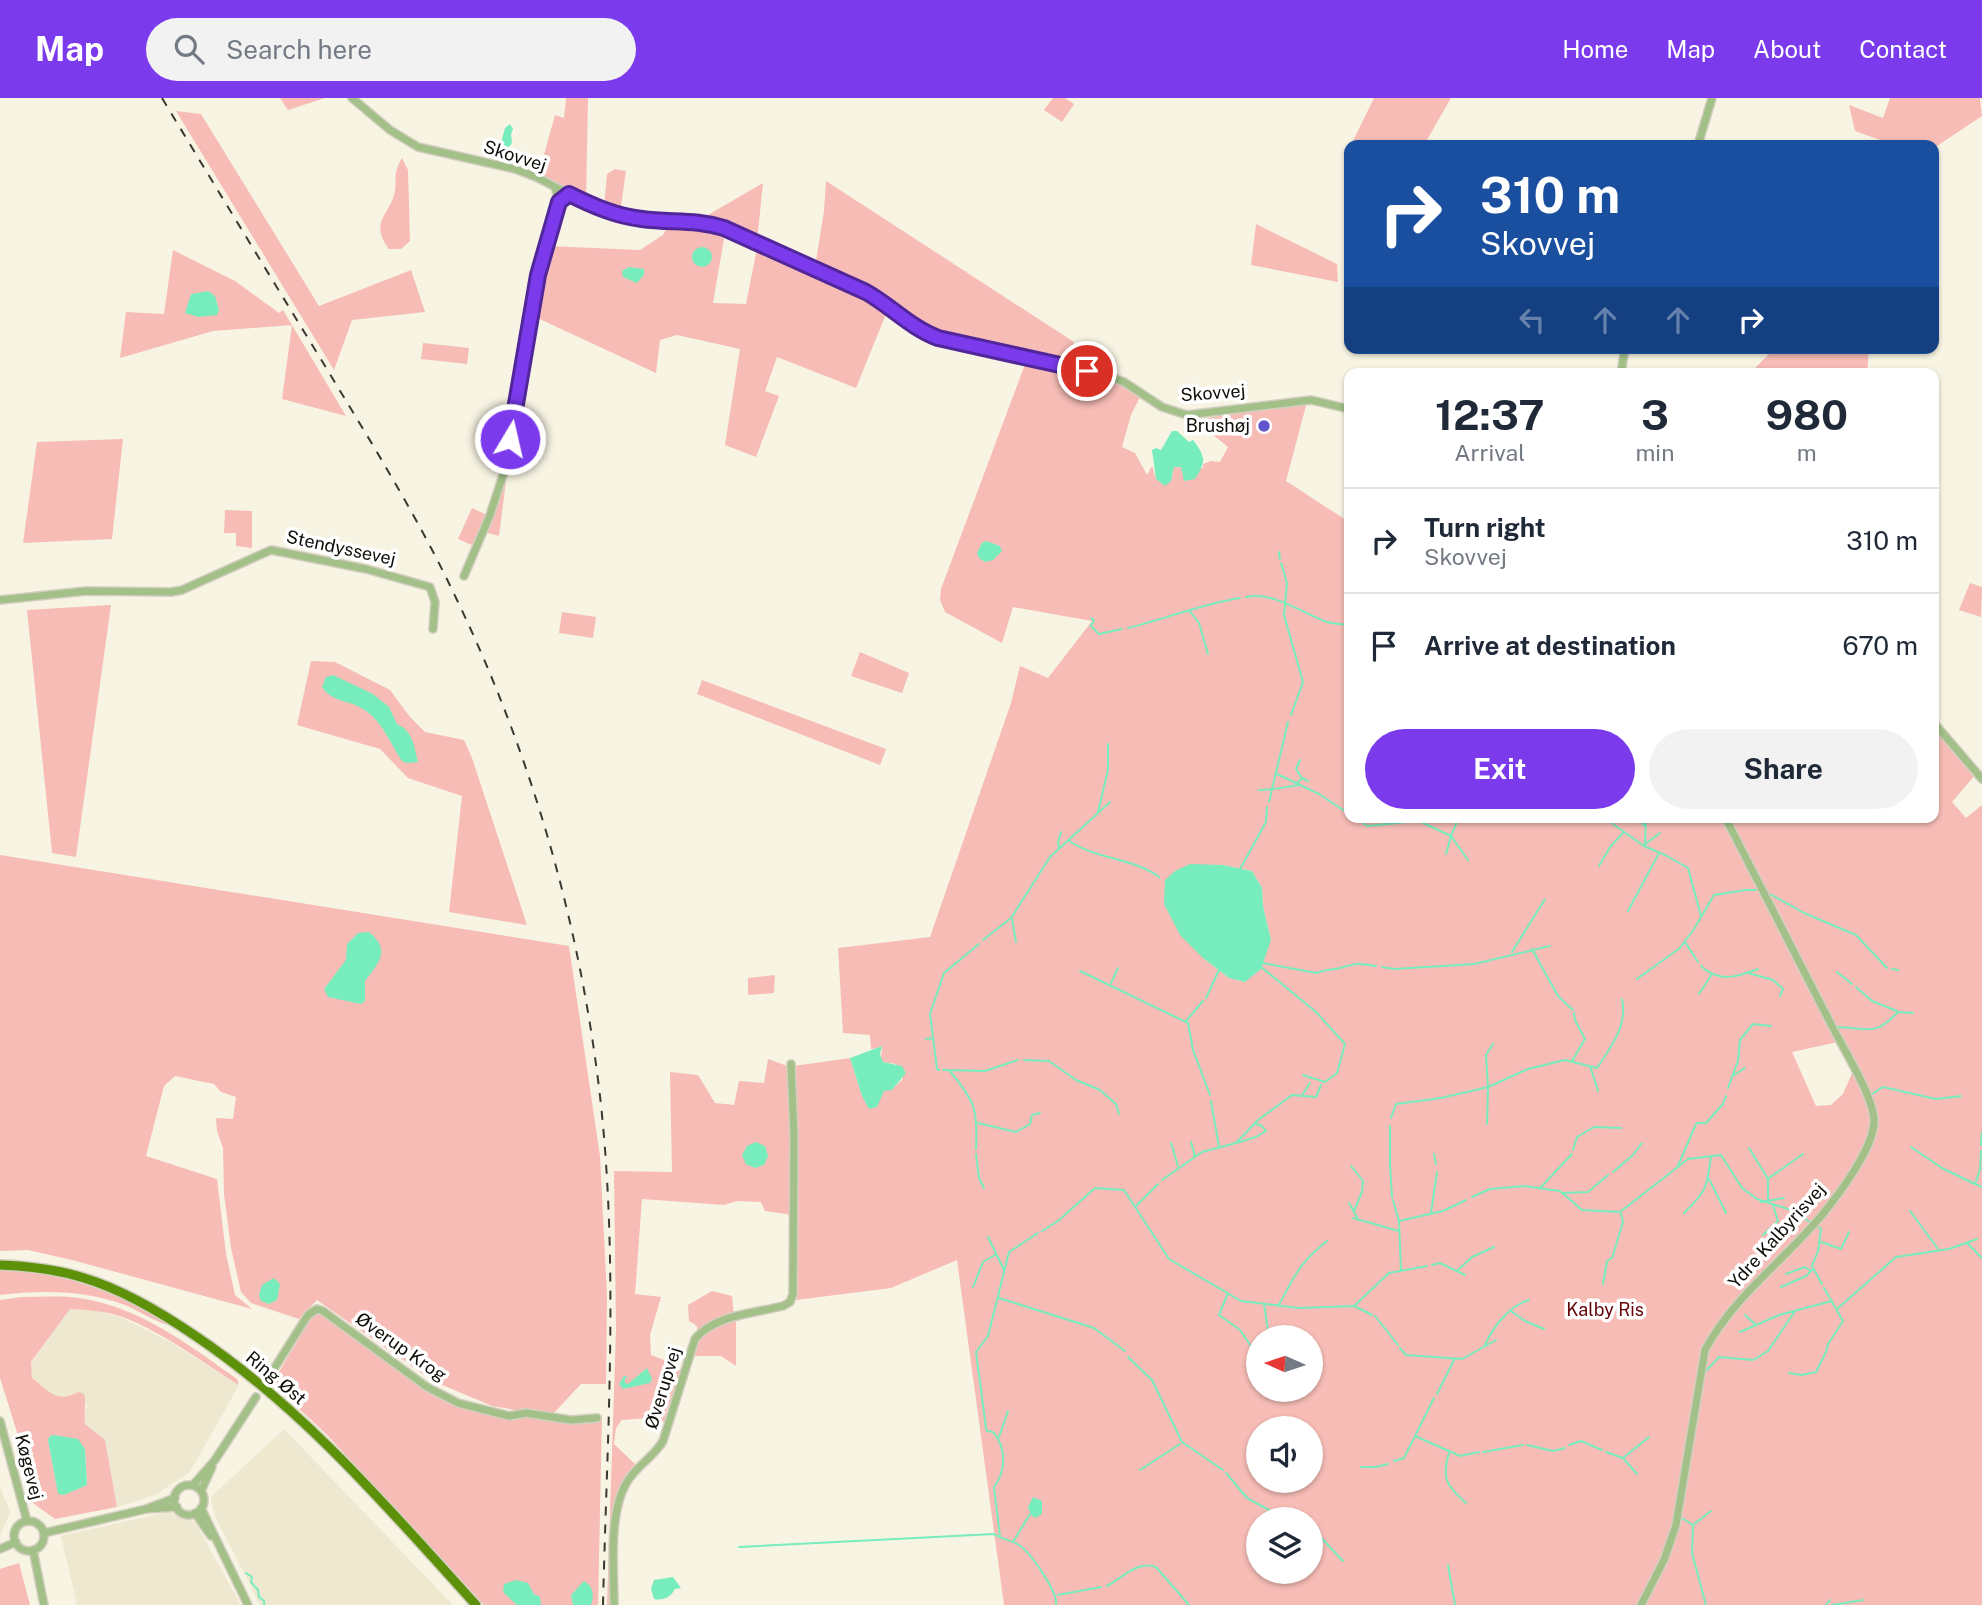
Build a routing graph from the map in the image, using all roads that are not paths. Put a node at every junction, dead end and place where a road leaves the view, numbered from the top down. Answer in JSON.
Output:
{"nodes":[{"id":1,"x":352,"y":98,"type":"edge"},
{"id":2,"x":1712,"y":98,"type":"edge"},
{"id":3,"x":1699,"y":140,"type":"edge"},
{"id":4,"x":555,"y":187,"type":"junction"},
{"id":5,"x":569,"y":194,"type":"junction"},
{"id":6,"x":559,"y":202,"type":"junction"},
{"id":7,"x":1344,"y":408,"type":"edge"},
{"id":8,"x":464,"y":576,"type":"dead end"},
{"id":9,"x":0,"y":600,"type":"edge"},
{"id":10,"x":433,"y":629,"type":"dead end"},
{"id":11,"x":1939,"y":729,"type":"edge"},
{"id":12,"x":1982,"y":779,"type":"edge"},
{"id":13,"x":1728,"y":823,"type":"edge"},
{"id":14,"x":791,"y":1064,"type":"dead end"},
{"id":15,"x":0,"y":1265,"type":"edge"},
{"id":16,"x":267,"y":1380,"type":"dead end"},
{"id":17,"x":256,"y":1397,"type":"dead end"},
{"id":18,"x":597,"y":1418,"type":"dead end"},
{"id":19,"x":0,"y":1421,"type":"edge"},
{"id":20,"x":215,"y":1460,"type":"junction"},
{"id":21,"x":193,"y":1485,"type":"junction"},
{"id":22,"x":201,"y":1491,"type":"junction"},
{"id":23,"x":174,"y":1498,"type":"junction"},
{"id":24,"x":177,"y":1507,"type":"junction"},
{"id":25,"x":146,"y":1509,"type":"junction"},
{"id":26,"x":198,"y":1510,"type":"junction"},
{"id":27,"x":27,"y":1521,"type":"junction"},
{"id":28,"x":44,"y":1532,"type":"junction"},
{"id":29,"x":16,"y":1542,"type":"junction"},
{"id":30,"x":0,"y":1549,"type":"edge"},
{"id":31,"x":33,"y":1550,"type":"junction"},
{"id":32,"x":44,"y":1605,"type":"edge"},
{"id":33,"x":248,"y":1605,"type":"edge"},
{"id":34,"x":476,"y":1605,"type":"edge"},
{"id":35,"x":614,"y":1605,"type":"edge"},
{"id":36,"x":1641,"y":1605,"type":"edge"}],
"edges":[{"from":1,"to":4,"type":"street","name":"Skovvej"},
{"from":2,"to":3,"type":"street"},
{"from":4,"to":5,"type":"street","name":"Skovvej"},
{"from":4,"to":6,"type":"street"},
{"from":5,"to":6,"type":"street"},
{"from":5,"to":7,"type":"street","name":"Skovvej"},
{"from":6,"to":8,"type":"street"},
{"from":9,"to":10,"type":"street","name":"Stendyssevej"},
{"from":11,"to":12,"type":"street"},
{"from":13,"to":36,"type":"street","name":"Ydre Kalbyrisvej"},
{"from":14,"to":35,"type":"street","name":"Øverupvej"},
{"from":15,"to":34,"type":"main road","name":"Ring Øst"},
{"from":16,"to":18,"type":"street","name":"Øverup Krog"},
{"from":17,"to":20,"type":"street"},
{"from":19,"to":27,"type":"street","name":"Køgevej"},
{"from":20,"to":21,"type":"street"},
{"from":20,"to":22,"type":"street"},
{"from":21,"to":22,"type":"street"},
{"from":21,"to":23,"type":"street"},
{"from":22,"to":26,"type":"street"},
{"from":23,"to":24,"type":"street"},
{"from":23,"to":25,"type":"street"},
{"from":24,"to":25,"type":"street"},
{"from":24,"to":26,"type":"street"},
{"from":25,"to":28,"type":"street"},
{"from":26,"to":33,"type":"street"},
{"from":27,"to":28,"type":"street"},
{"from":27,"to":29,"type":"street"},
{"from":28,"to":31,"type":"street"},
{"from":29,"to":30,"type":"street"},
{"from":29,"to":31,"type":"street"},
{"from":31,"to":32,"type":"street"}]}
